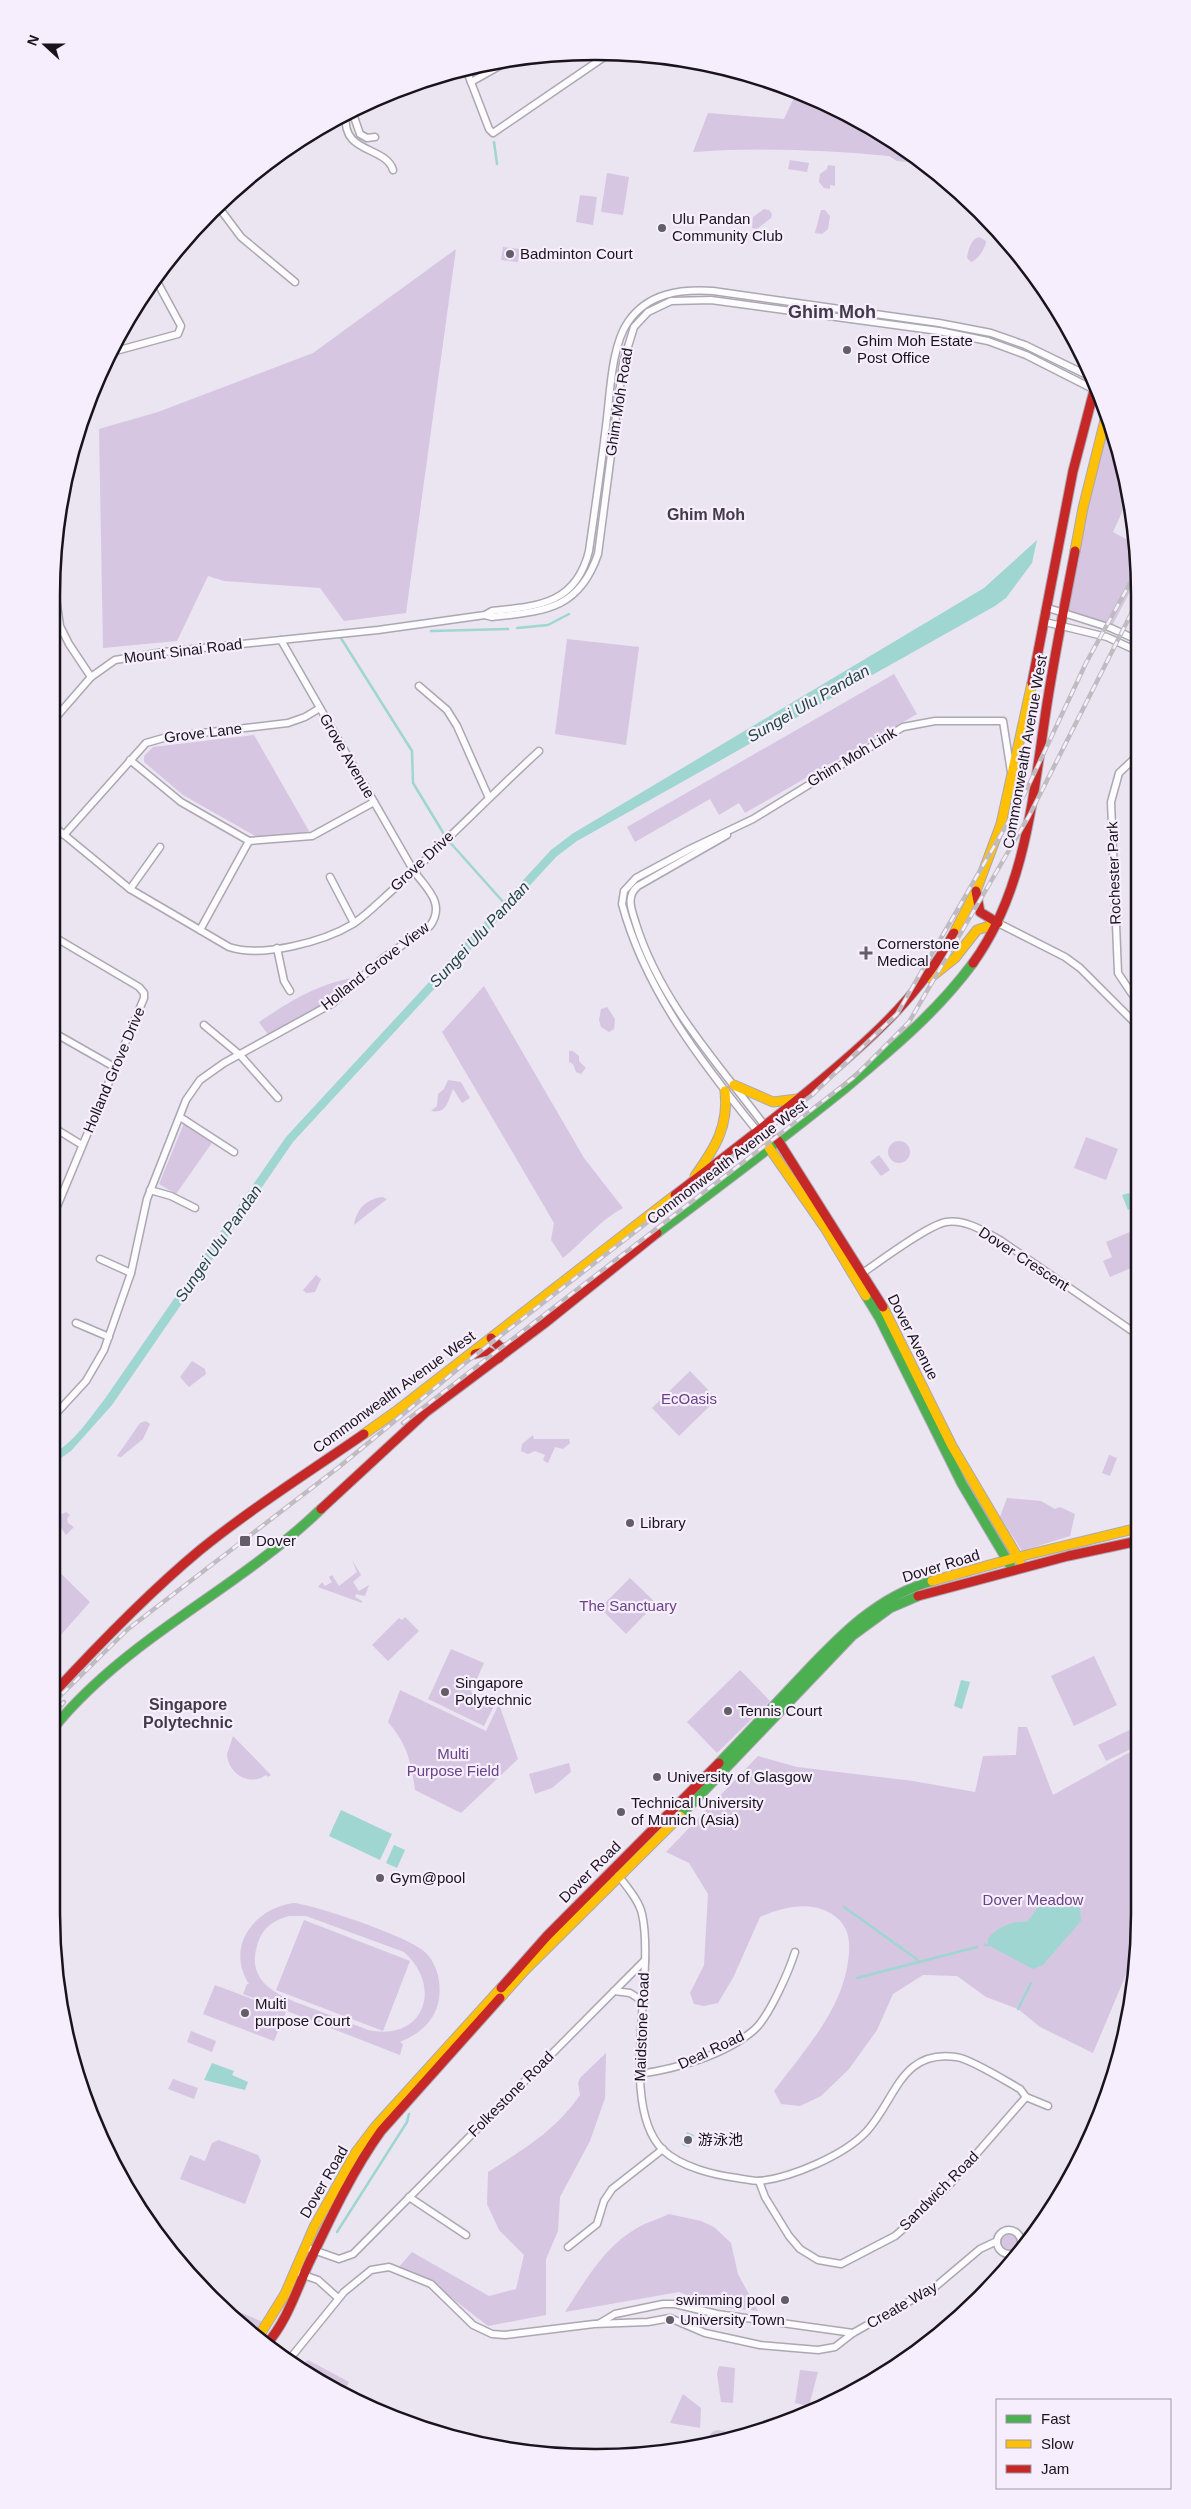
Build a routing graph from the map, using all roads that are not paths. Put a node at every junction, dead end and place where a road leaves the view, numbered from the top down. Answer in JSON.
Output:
{"nodes":[{"id":1,"x":600,"y":60,"type":"edge"},
{"id":2,"x":493,"y":70,"type":"edge"},
{"id":3,"x":468,"y":75,"type":"edge"},
{"id":4,"x":471,"y":82,"type":"junction"},
{"id":5,"x":354,"y":118,"type":"edge"},
{"id":6,"x":346,"y":122,"type":"edge"},
{"id":7,"x":375,"y":136,"type":"dead end"},
{"id":8,"x":393,"y":170,"type":"dead end"},
{"id":9,"x":223,"y":212,"type":"edge"},
{"id":10,"x":295,"y":282,"type":"dead end"},
{"id":11,"x":160,"y":285,"type":"edge"},
{"id":12,"x":627,"y":323,"type":"junction"},
{"id":13,"x":634,"y":327,"type":"junction"},
{"id":14,"x":120,"y":350,"type":"edge"},
{"id":15,"x":1082,"y":373,"type":"edge"},
{"id":16,"x":1087,"y":383,"type":"edge"},
{"id":17,"x":1094,"y":400,"type":"edge"},
{"id":18,"x":1104,"y":425,"type":"edge"},
{"id":19,"x":1048,"y":608,"type":"junction"},
{"id":20,"x":1065,"y":613,"type":"junction"},
{"id":21,"x":485,"y":615,"type":"junction"},
{"id":22,"x":1045,"y":622,"type":"junction"},
{"id":23,"x":60,"y":626,"type":"edge"},
{"id":24,"x":1062,"y":626,"type":"junction"},
{"id":25,"x":1131,"y":637,"type":"edge"},
{"id":26,"x":282,"y":640,"type":"junction"},
{"id":27,"x":1131,"y":648,"type":"edge"},
{"id":28,"x":92,"y":677,"type":"junction"},
{"id":29,"x":419,"y":686,"type":"dead end"},
{"id":30,"x":320,"y":708,"type":"junction"},
{"id":31,"x":60,"y":712,"type":"edge"},
{"id":32,"x":539,"y":751,"type":"dead end"},
{"id":33,"x":130,"y":760,"type":"junction"},
{"id":34,"x":1131,"y":762,"type":"edge"},
{"id":35,"x":1012,"y":780,"type":"junction"},
{"id":36,"x":488,"y":798,"type":"junction"},
{"id":37,"x":374,"y":802,"type":"junction"},
{"id":38,"x":740,"y":826,"type":"junction"},
{"id":39,"x":60,"y":832,"type":"edge"},
{"id":40,"x":64,"y":835,"type":"junction"},
{"id":41,"x":249,"y":842,"type":"junction"},
{"id":42,"x":160,"y":847,"type":"dead end"},
{"id":43,"x":414,"y":871,"type":"junction"},
{"id":44,"x":330,"y":877,"type":"dead end"},
{"id":45,"x":130,"y":889,"type":"junction"},
{"id":46,"x":976,"y":891,"type":"junction"},
{"id":47,"x":354,"y":923,"type":"junction"},
{"id":48,"x":998,"y":923,"type":"junction"},
{"id":49,"x":200,"y":930,"type":"junction"},
{"id":50,"x":60,"y":940,"type":"edge"},
{"id":51,"x":277,"y":948,"type":"junction"},
{"id":52,"x":646,"y":951,"type":"junction"},
{"id":53,"x":638,"y":954,"type":"junction"},
{"id":54,"x":922,"y":984,"type":"junction"},
{"id":55,"x":290,"y":991,"type":"dead end"},
{"id":56,"x":1131,"y":992,"type":"edge"},
{"id":57,"x":1131,"y":1019,"type":"edge"},
{"id":58,"x":204,"y":1025,"type":"dead end"},
{"id":59,"x":60,"y":1036,"type":"edge"},
{"id":60,"x":240,"y":1055,"type":"junction"},
{"id":61,"x":116,"y":1068,"type":"junction"},
{"id":62,"x":734,"y":1085,"type":"junction"},
{"id":63,"x":725,"y":1091,"type":"junction"},
{"id":64,"x":278,"y":1098,"type":"dead end"},
{"id":65,"x":800,"y":1098,"type":"junction"},
{"id":66,"x":180,"y":1117,"type":"junction"},
{"id":67,"x":761,"y":1129,"type":"junction"},
{"id":68,"x":60,"y":1132,"type":"edge"},
{"id":69,"x":779,"y":1142,"type":"junction"},
{"id":70,"x":82,"y":1145,"type":"junction"},
{"id":71,"x":770,"y":1148,"type":"junction"},
{"id":72,"x":234,"y":1152,"type":"dead end"},
{"id":73,"x":686,"y":1186,"type":"junction"},
{"id":74,"x":150,"y":1190,"type":"junction"},
{"id":75,"x":60,"y":1198,"type":"edge"},
{"id":76,"x":195,"y":1208,"type":"dead end"},
{"id":77,"x":100,"y":1260,"type":"dead end"},
{"id":78,"x":131,"y":1273,"type":"junction"},
{"id":79,"x":859,"y":1276,"type":"junction"},
{"id":80,"x":76,"y":1323,"type":"dead end"},
{"id":81,"x":1131,"y":1330,"type":"edge"},
{"id":82,"x":109,"y":1337,"type":"junction"},
{"id":83,"x":491,"y":1338,"type":"junction"},
{"id":84,"x":512,"y":1347,"type":"junction"},
{"id":85,"x":499,"y":1358,"type":"junction"},
{"id":86,"x":455,"y":1366,"type":"junction"},
{"id":87,"x":60,"y":1409,"type":"edge"},
{"id":88,"x":1131,"y":1530,"type":"edge"},
{"id":89,"x":1131,"y":1543,"type":"edge"},
{"id":90,"x":1018,"y":1557,"type":"junction"},
{"id":91,"x":1008,"y":1561,"type":"junction"},
{"id":92,"x":1024,"y":1568,"type":"junction"},
{"id":93,"x":1013,"y":1571,"type":"junction"},
{"id":94,"x":851,"y":1632,"type":"junction"},
{"id":95,"x":60,"y":1686,"type":"edge"},
{"id":96,"x":60,"y":1719,"type":"edge"},
{"id":97,"x":613,"y":1868,"type":"junction"},
{"id":98,"x":619,"y":1876,"type":"junction"},
{"id":99,"x":795,"y":1952,"type":"dead end"},
{"id":100,"x":645,"y":1960,"type":"junction"},
{"id":101,"x":614,"y":1991,"type":"junction"},
{"id":102,"x":644,"y":2002,"type":"junction"},
{"id":103,"x":440,"y":2061,"type":"junction"},
{"id":104,"x":639,"y":2074,"type":"junction"},
{"id":105,"x":1026,"y":2096,"type":"junction"},
{"id":106,"x":1048,"y":2106,"type":"dead end"},
{"id":107,"x":663,"y":2150,"type":"junction"},
{"id":108,"x":759,"y":2181,"type":"junction"},
{"id":109,"x":409,"y":2197,"type":"junction"},
{"id":110,"x":466,"y":2235,"type":"dead end"},
{"id":111,"x":1021,"y":2238,"type":"edge"},
{"id":112,"x":997,"y":2241,"type":"junction"},
{"id":113,"x":305,"y":2247,"type":"junction"},
{"id":114,"x":568,"y":2247,"type":"dead end"},
{"id":115,"x":315,"y":2251,"type":"junction"},
{"id":116,"x":1009,"y":2253,"type":"edge"},
{"id":117,"x":295,"y":2272,"type":"junction"},
{"id":118,"x":304,"y":2275,"type":"junction"},
{"id":119,"x":338,"y":2298,"type":"junction"},
{"id":120,"x":599,"y":2323,"type":"junction"},
{"id":121,"x":262,"y":2332,"type":"edge"},
{"id":122,"x":853,"y":2333,"type":"junction"},
{"id":123,"x":271,"y":2339,"type":"edge"},
{"id":124,"x":293,"y":2355,"type":"edge"}],
"edges":[{"from":1,"to":4,"type":"street"},
{"from":2,"to":4,"type":"street"},
{"from":3,"to":4,"type":"street"},
{"from":5,"to":7,"type":"street"},
{"from":6,"to":8,"type":"street"},
{"from":9,"to":10,"type":"street"},
{"from":11,"to":14,"type":"street"},
{"from":12,"to":13,"type":"street"},
{"from":12,"to":15,"type":"street","name":"Ghim Moh Road"},
{"from":12,"to":21,"type":"street","name":"Ghim Moh Road"},
{"from":13,"to":16,"type":"street","name":"Ghim Moh Road"},
{"from":13,"to":21,"type":"street","name":"Ghim Moh Road"},
{"from":17,"to":19,"type":"main road","name":"Commonwealth Avenue West"},
{"from":18,"to":20,"type":"main road","name":"Commonwealth Avenue West"},
{"from":19,"to":20,"type":"street"},
{"from":19,"to":22,"type":"main road","name":"Commonwealth Avenue West"},
{"from":20,"to":24,"type":"main road","name":"Commonwealth Avenue West"},
{"from":20,"to":25,"type":"street"},
{"from":21,"to":26,"type":"street","name":"Ghim Moh Road"},
{"from":22,"to":24,"type":"street"},
{"from":22,"to":35,"type":"main road","name":"Commonwealth Avenue West"},
{"from":23,"to":28,"type":"street"},
{"from":24,"to":27,"type":"street"},
{"from":24,"to":48,"type":"main road","name":"Commonwealth Avenue West"},
{"from":26,"to":28,"type":"street","name":"Mount Sinai Road"},
{"from":26,"to":30,"type":"street","name":"Grove Avenue"},
{"from":28,"to":31,"type":"street","name":"Mount Sinai Road"},
{"from":29,"to":36,"type":"street"},
{"from":30,"to":33,"type":"street","name":"Grove Lane"},
{"from":30,"to":37,"type":"street","name":"Grove Avenue"},
{"from":32,"to":36,"type":"street","name":"Grove Drive"},
{"from":33,"to":40,"type":"street","name":"Grove Lane"},
{"from":33,"to":41,"type":"street"},
{"from":34,"to":56,"type":"street","name":"Rochester Park"},
{"from":35,"to":38,"type":"street","name":"Ghim Moh Link"},
{"from":35,"to":46,"type":"main road","name":"Commonwealth Avenue West"},
{"from":36,"to":43,"type":"street","name":"Grove Drive"},
{"from":37,"to":41,"type":"street"},
{"from":37,"to":43,"type":"street","name":"Grove Avenue"},
{"from":38,"to":52,"type":"street","name":"Ghim Moh Link"},
{"from":38,"to":53,"type":"street","name":"Ghim Moh Link"},
{"from":39,"to":40,"type":"street","name":"Grove Drive"},
{"from":40,"to":45,"type":"street","name":"Grove Drive"},
{"from":41,"to":49,"type":"street"},
{"from":42,"to":45,"type":"street"},
{"from":43,"to":47,"type":"street","name":"Grove Drive"},
{"from":43,"to":60,"type":"street","name":"Holland Grove View"},
{"from":44,"to":47,"type":"street"},
{"from":45,"to":49,"type":"street","name":"Grove Drive"},
{"from":46,"to":48,"type":"main road"},
{"from":46,"to":54,"type":"main road","name":"Commonwealth Avenue West"},
{"from":47,"to":51,"type":"street","name":"Grove Drive"},
{"from":48,"to":54,"type":"main road"},
{"from":48,"to":57,"type":"street"},
{"from":48,"to":69,"type":"main road","name":"Commonwealth Avenue West"},
{"from":49,"to":51,"type":"street","name":"Grove Drive"},
{"from":50,"to":61,"type":"street","name":"Holland Grove Drive"},
{"from":51,"to":55,"type":"street"},
{"from":52,"to":53,"type":"street"},
{"from":52,"to":62,"type":"street","name":"Ghim Moh Link"},
{"from":53,"to":63,"type":"street","name":"Ghim Moh Link"},
{"from":54,"to":65,"type":"main road","name":"Commonwealth Avenue West"},
{"from":58,"to":60,"type":"street"},
{"from":59,"to":61,"type":"street"},
{"from":60,"to":64,"type":"street"},
{"from":60,"to":66,"type":"street","name":"Holland Grove View"},
{"from":61,"to":70,"type":"street","name":"Holland Grove Drive"},
{"from":62,"to":65,"type":"main road"},
{"from":62,"to":67,"type":"street","name":"Ghim Moh Link"},
{"from":63,"to":67,"type":"street","name":"Ghim Moh Link"},
{"from":63,"to":73,"type":"main road"},
{"from":65,"to":67,"type":"main road","name":"Commonwealth Avenue West"},
{"from":66,"to":72,"type":"street"},
{"from":66,"to":74,"type":"street","name":"Holland Grove View"},
{"from":67,"to":69,"type":"main road","name":"Dover Avenue"},
{"from":67,"to":71,"type":"main road","name":"Dover Avenue"},
{"from":67,"to":73,"type":"main road","name":"Commonwealth Avenue West"},
{"from":68,"to":70,"type":"street"},
{"from":69,"to":71,"type":"main road","name":"Commonwealth Avenue West"},
{"from":69,"to":79,"type":"main road","name":"Dover Avenue"},
{"from":70,"to":75,"type":"street","name":"Holland Grove Drive"},
{"from":71,"to":79,"type":"main road","name":"Dover Avenue"},
{"from":71,"to":84,"type":"main road","name":"Commonwealth Avenue West"},
{"from":73,"to":83,"type":"main road","name":"Commonwealth Avenue West"},
{"from":74,"to":76,"type":"street"},
{"from":74,"to":78,"type":"street","name":"Holland Grove View"},
{"from":77,"to":78,"type":"street"},
{"from":78,"to":82,"type":"street","name":"Holland Grove View"},
{"from":79,"to":81,"type":"street","name":"Dover Crescent"},
{"from":79,"to":90,"type":"main road","name":"Dover Avenue"},
{"from":79,"to":91,"type":"main road","name":"Dover Avenue"},
{"from":80,"to":82,"type":"street"},
{"from":82,"to":87,"type":"street","name":"Holland Grove View"},
{"from":83,"to":84,"type":"main road"},
{"from":83,"to":86,"type":"main road","name":"Commonwealth Avenue West"},
{"from":84,"to":85,"type":"main road","name":"Commonwealth Avenue West"},
{"from":85,"to":86,"type":"main road"},
{"from":85,"to":96,"type":"main road","name":"Commonwealth Avenue West"},
{"from":86,"to":95,"type":"main road","name":"Commonwealth Avenue West"},
{"from":88,"to":90,"type":"main road","name":"Dover Road"},
{"from":89,"to":92,"type":"main road","name":"Dover Road"},
{"from":90,"to":91,"type":"main road","name":"Dover Road"},
{"from":90,"to":92,"type":"main road","name":"Dover Avenue"},
{"from":91,"to":93,"type":"main road","name":"Dover Avenue"},
{"from":91,"to":94,"type":"main road","name":"Dover Road"},
{"from":92,"to":93,"type":"main road","name":"Dover Road"},
{"from":93,"to":94,"type":"main road","name":"Dover Road"},
{"from":94,"to":97,"type":"main road","name":"Dover Road"},
{"from":94,"to":98,"type":"main road","name":"Dover Road"},
{"from":97,"to":98,"type":"street","name":"Maidstone Road"},
{"from":97,"to":103,"type":"main road","name":"Dover Road"},
{"from":98,"to":100,"type":"street","name":"Maidstone Road"},
{"from":98,"to":103,"type":"main road","name":"Dover Road"},
{"from":99,"to":104,"type":"street","name":"Deal Road"},
{"from":100,"to":101,"type":"street","name":"Folkestone Road"},
{"from":100,"to":102,"type":"street","name":"Maidstone Road"},
{"from":101,"to":102,"type":"street"},
{"from":101,"to":109,"type":"street","name":"Folkestone Road"},
{"from":102,"to":104,"type":"street","name":"Maidstone Road"},
{"from":103,"to":113,"type":"main road","name":"Dover Road"},
{"from":103,"to":115,"type":"main road","name":"Dover Road"},
{"from":104,"to":107,"type":"street","name":"Maidstone Road"},
{"from":105,"to":106,"type":"street"},
{"from":105,"to":108,"type":"street"},
{"from":105,"to":108,"type":"street","name":"Sandwich Road"},
{"from":107,"to":108,"type":"street"},
{"from":107,"to":114,"type":"street"},
{"from":109,"to":110,"type":"street"},
{"from":109,"to":115,"type":"street","name":"Folkestone Road"},
{"from":111,"to":112,"type":"street","name":"Create Way"},
{"from":112,"to":116,"type":"street"},
{"from":112,"to":122,"type":"street","name":"Create Way"},
{"from":113,"to":115,"type":"street","name":"Folkestone Road"},
{"from":113,"to":117,"type":"main road","name":"Dover Road"},
{"from":115,"to":118,"type":"main road","name":"Dover Road"},
{"from":117,"to":118,"type":"street"},
{"from":117,"to":121,"type":"main road","name":"Dover Road"},
{"from":118,"to":119,"type":"street"},
{"from":118,"to":123,"type":"main road","name":"Dover Road"},
{"from":119,"to":120,"type":"street"},
{"from":119,"to":124,"type":"street"},
{"from":120,"to":122,"type":"street"},
{"from":120,"to":122,"type":"street","name":"Create Way"}]}
